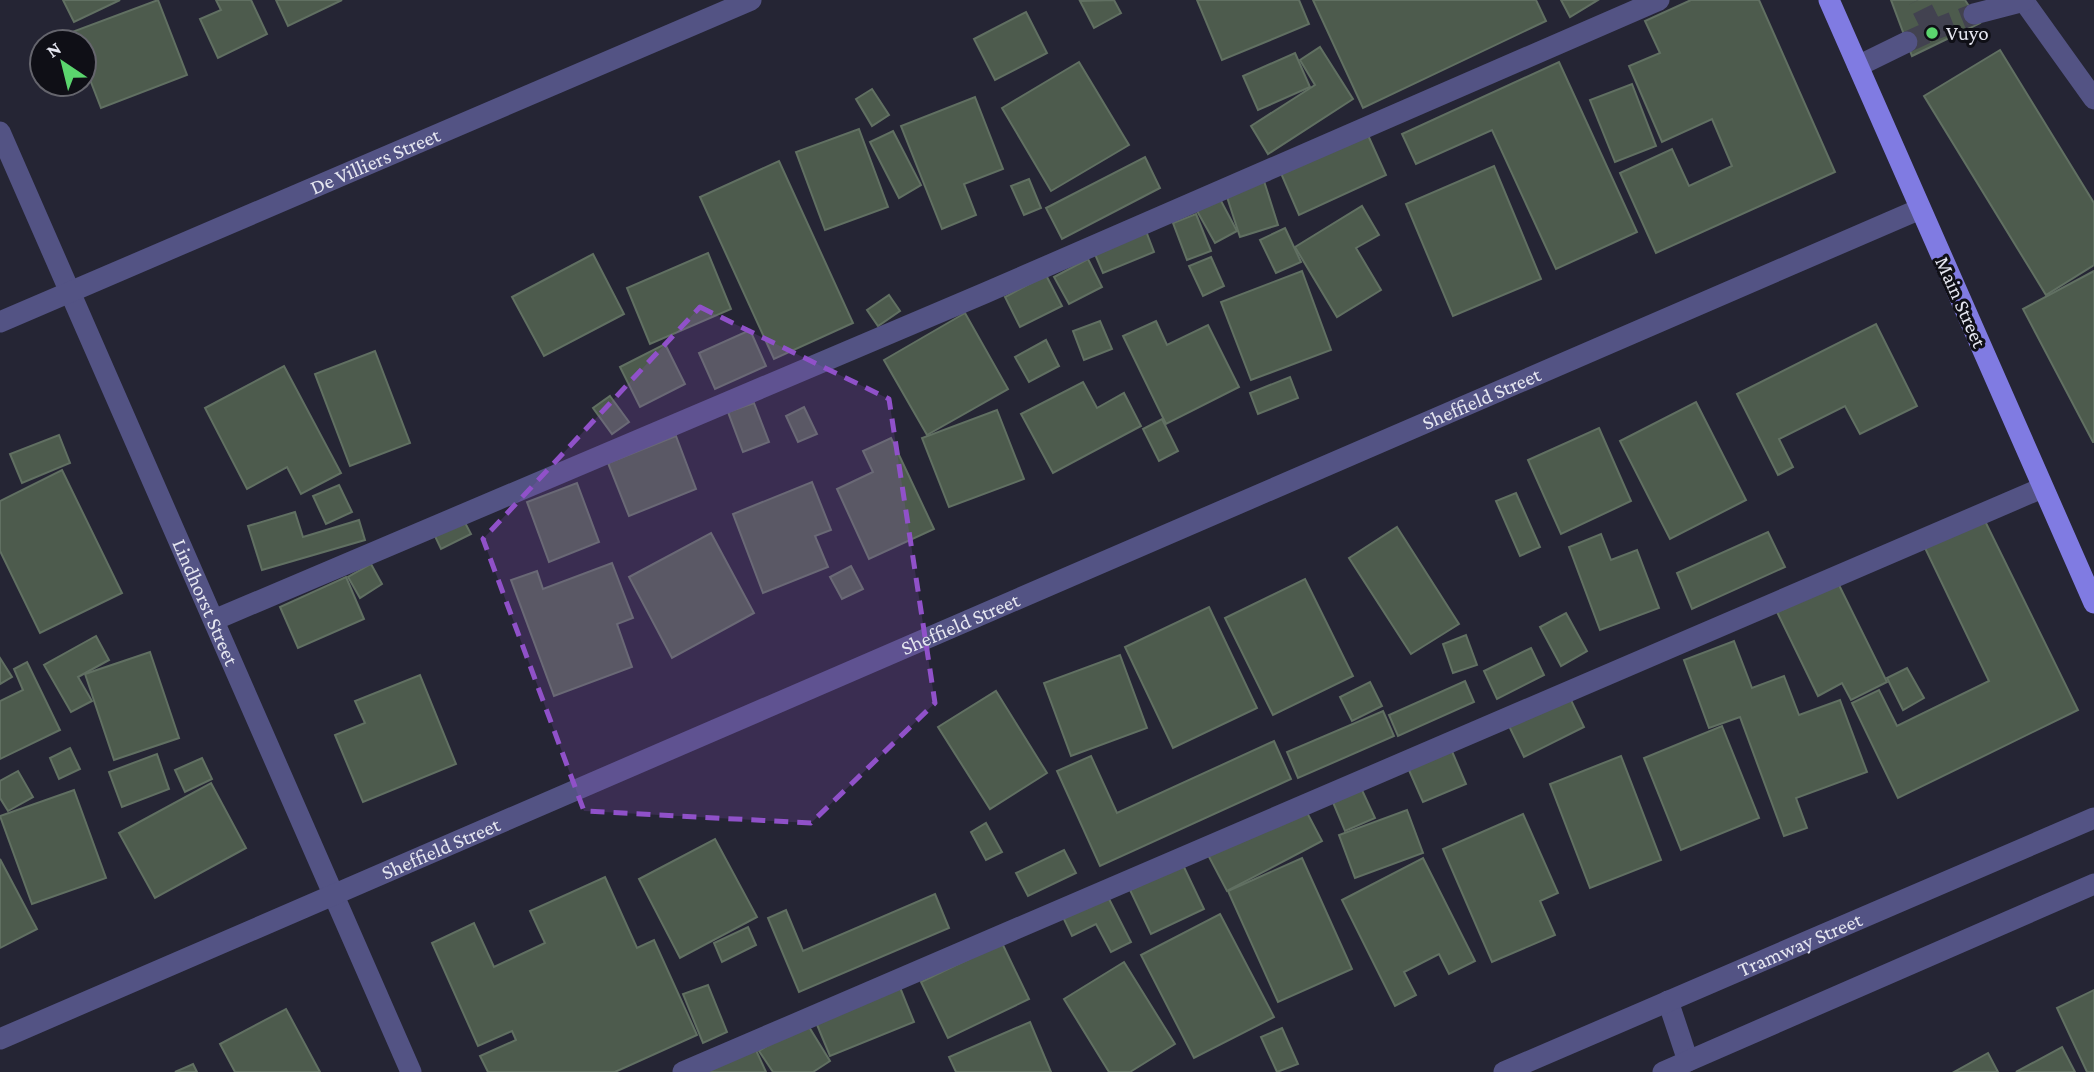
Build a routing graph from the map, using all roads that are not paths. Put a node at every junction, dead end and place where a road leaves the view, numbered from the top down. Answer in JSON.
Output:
{"nodes":[{"id":1,"x":751,"y":0,"type":"edge"},
{"id":2,"x":1659,"y":0,"type":"edge"},
{"id":3,"x":1829,"y":0,"type":"edge"},
{"id":4,"x":2024,"y":0,"type":"edge"},
{"id":5,"x":1974,"y":15,"type":"tunnel mouth"},
{"id":6,"x":1907,"y":42,"type":"tunnel mouth"},
{"id":7,"x":1858,"y":66,"type":"junction"},
{"id":8,"x":2094,"y":99,"type":"edge"},
{"id":9,"x":0,"y":132,"type":"edge"},
{"id":10,"x":1920,"y":209,"type":"junction"},
{"id":11,"x":71,"y":291,"type":"junction"},
{"id":12,"x":0,"y":322,"type":"edge"},
{"id":13,"x":2042,"y":488,"type":"junction"},
{"id":14,"x":2094,"y":603,"type":"edge"},
{"id":15,"x":214,"y":620,"type":"junction"},
{"id":16,"x":2094,"y":818,"type":"edge"},
{"id":17,"x":2094,"y":884,"type":"edge"},
{"id":18,"x":335,"y":895,"type":"junction"},
{"id":19,"x":1668,"y":1001,"type":"junction"},
{"id":20,"x":0,"y":1039,"type":"edge"},
{"id":21,"x":1688,"y":1061,"type":"junction"},
{"id":22,"x":411,"y":1072,"type":"edge"},
{"id":23,"x":684,"y":1072,"type":"edge"},
{"id":24,"x":1504,"y":1072,"type":"edge"},
{"id":25,"x":1663,"y":1072,"type":"edge"}],
"edges":[{"from":1,"to":11,"type":"street","name":"De Villiers Street"},
{"from":2,"to":15,"type":"street"},
{"from":3,"to":7,"type":"main road","name":"Main Street"},
{"from":4,"to":5,"type":"street"},
{"from":4,"to":8,"type":"street"},
{"from":6,"to":7,"type":"street"},
{"from":7,"to":10,"type":"main road","name":"Main Street"},
{"from":9,"to":11,"type":"street","name":"Lindhorst Street"},
{"from":10,"to":13,"type":"main road","name":"Main Street"},
{"from":10,"to":18,"type":"street","name":"Sheffield Street"},
{"from":11,"to":12,"type":"street","name":"De Villiers Street"},
{"from":11,"to":15,"type":"street","name":"Lindhorst Street"},
{"from":13,"to":14,"type":"main road","name":"Main Street"},
{"from":13,"to":23,"type":"street"},
{"from":15,"to":18,"type":"street","name":"Lindhorst Street"},
{"from":16,"to":19,"type":"street","name":"Tramway Street"},
{"from":17,"to":21,"type":"street"},
{"from":18,"to":20,"type":"street","name":"Sheffield Street"},
{"from":18,"to":22,"type":"street","name":"Lindhorst Street"},
{"from":19,"to":21,"type":"street"},
{"from":19,"to":24,"type":"street","name":"Tramway Street"},
{"from":21,"to":25,"type":"street"}]}
